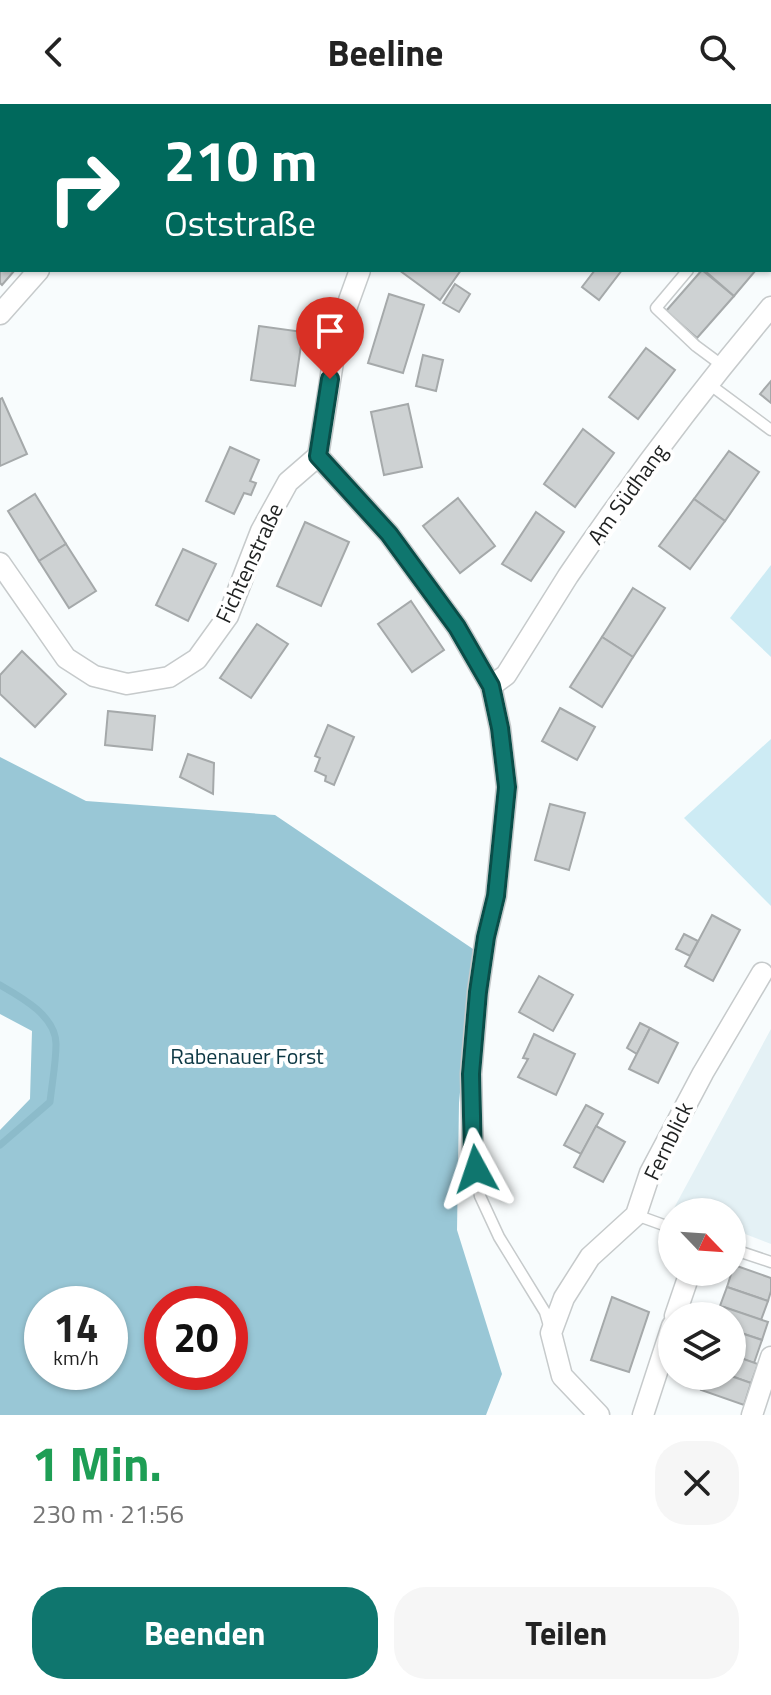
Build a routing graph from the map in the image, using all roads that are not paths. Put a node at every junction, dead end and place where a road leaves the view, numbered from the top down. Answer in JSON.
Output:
{"nodes":[{"id":1,"x":37,"y":272,"type":"edge"},
{"id":2,"x":359,"y":272,"type":"edge"},
{"id":3,"x":686,"y":272,"type":"edge"},
{"id":4,"x":0,"y":314,"type":"edge"},
{"id":5,"x":768,"y":315,"type":"edge"},
{"id":6,"x":723,"y":366,"type":"junction"},
{"id":7,"x":709,"y":384,"type":"junction"},
{"id":8,"x":771,"y":430,"type":"edge"},
{"id":9,"x":318,"y":456,"type":"junction"},
{"id":10,"x":0,"y":563,"type":"edge"},
{"id":11,"x":491,"y":686,"type":"junction"},
{"id":12,"x":762,"y":973,"type":"dead end"},
{"id":13,"x":473,"y":1157,"type":"joint"},
{"id":14,"x":636,"y":1215,"type":"junction"},
{"id":15,"x":658,"y":1223,"type":"edge"},
{"id":16,"x":746,"y":1254,"type":"edge"},
{"id":17,"x":771,"y":1262,"type":"edge"},
{"id":18,"x":551,"y":1333,"type":"junction"},
{"id":19,"x":771,"y":1357,"type":"edge"},
{"id":20,"x":658,"y":1369,"type":"edge"},
{"id":21,"x":599,"y":1415,"type":"edge"},
{"id":22,"x":643,"y":1415,"type":"edge"},
{"id":23,"x":752,"y":1415,"type":"edge"}],
"edges":[{"from":1,"to":4,"type":"street"},
{"from":2,"to":9,"type":"street"},
{"from":3,"to":6,"type":"lane"},
{"from":5,"to":6,"type":"street","name":"Am Südhang"},
{"from":6,"to":7,"type":"street","name":"Am Südhang"},
{"from":7,"to":8,"type":"lane"},
{"from":7,"to":11,"type":"street","name":"Am Südhang"},
{"from":9,"to":10,"type":"street","name":"Fichtenstraße"},
{"from":9,"to":11,"type":"street"},
{"from":11,"to":13,"type":"street"},
{"from":12,"to":14,"type":"street","name":"Fernblick"},
{"from":13,"to":18,"type":"lane"},
{"from":14,"to":15,"type":"lane"},
{"from":14,"to":18,"type":"street","name":"Fernblick"},
{"from":16,"to":17,"type":"lane"},
{"from":18,"to":21,"type":"street"},
{"from":19,"to":23,"type":"street"},
{"from":20,"to":22,"type":"street"}]}
